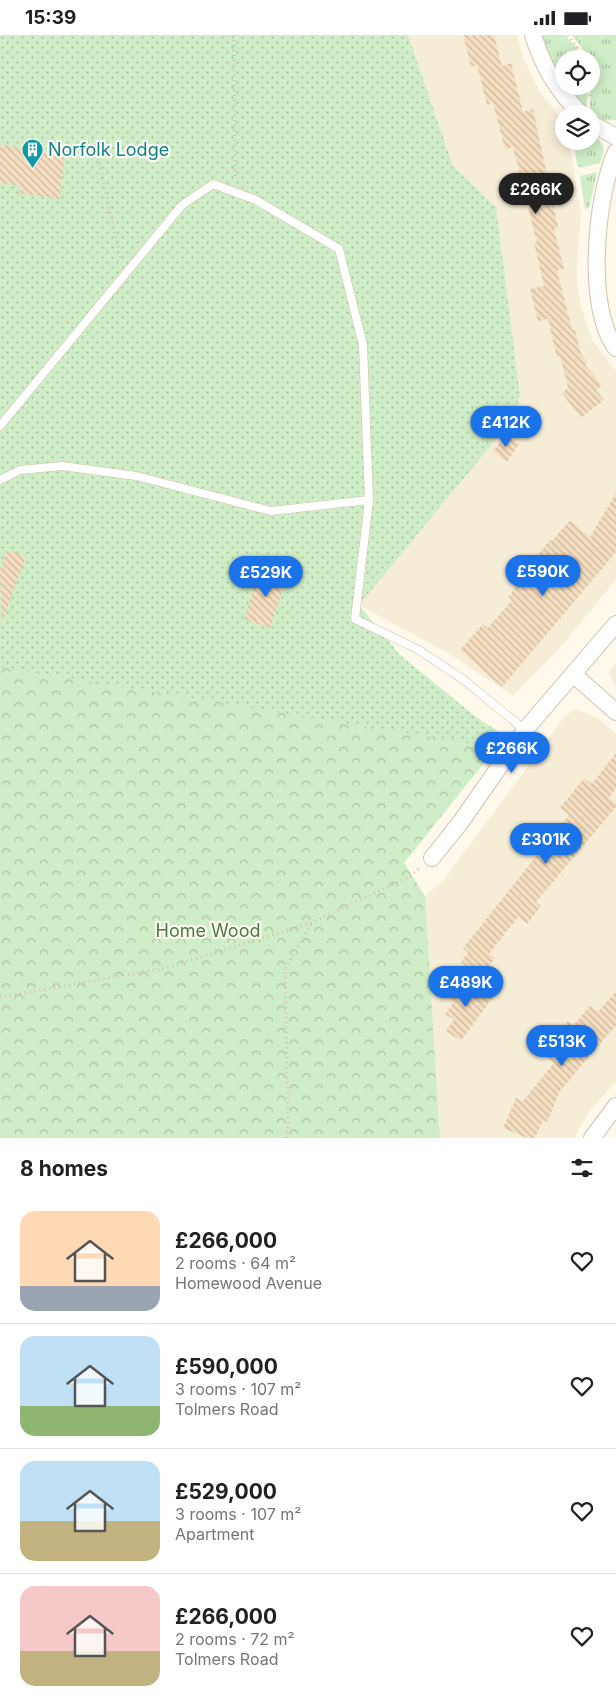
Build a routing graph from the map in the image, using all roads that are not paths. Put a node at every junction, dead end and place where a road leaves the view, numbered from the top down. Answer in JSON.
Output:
{"nodes":[{"id":1,"x":533,"y":35,"type":"edge"},
{"id":2,"x":572,"y":105,"type":"edge"},
{"id":3,"x":600,"y":128,"type":"edge"},
{"id":4,"x":616,"y":137,"type":"edge"},
{"id":5,"x":616,"y":152,"type":"edge"},
{"id":6,"x":616,"y":348,"type":"edge"},
{"id":7,"x":0,"y":426,"type":"edge"},
{"id":8,"x":0,"y":480,"type":"edge"},
{"id":9,"x":369,"y":500,"type":"junction"},
{"id":10,"x":616,"y":625,"type":"edge"},
{"id":11,"x":573,"y":674,"type":"junction"},
{"id":12,"x":616,"y":712,"type":"edge"},
{"id":13,"x":525,"y":730,"type":"junction"},
{"id":14,"x":432,"y":859,"type":"road end"},
{"id":15,"x":616,"y":1106,"type":"edge"},
{"id":16,"x":592,"y":1138,"type":"edge"}],
"edges":[{"from":1,"to":2,"type":"street"},
{"from":3,"to":4,"type":"street"},
{"from":5,"to":6,"type":"street"},
{"from":7,"to":9,"type":"lane"},
{"from":8,"to":9,"type":"lane"},
{"from":9,"to":13,"type":"lane"},
{"from":10,"to":11,"type":"street"},
{"from":11,"to":12,"type":"street"},
{"from":11,"to":13,"type":"street"},
{"from":13,"to":14,"type":"street"},
{"from":15,"to":16,"type":"street"}]}
